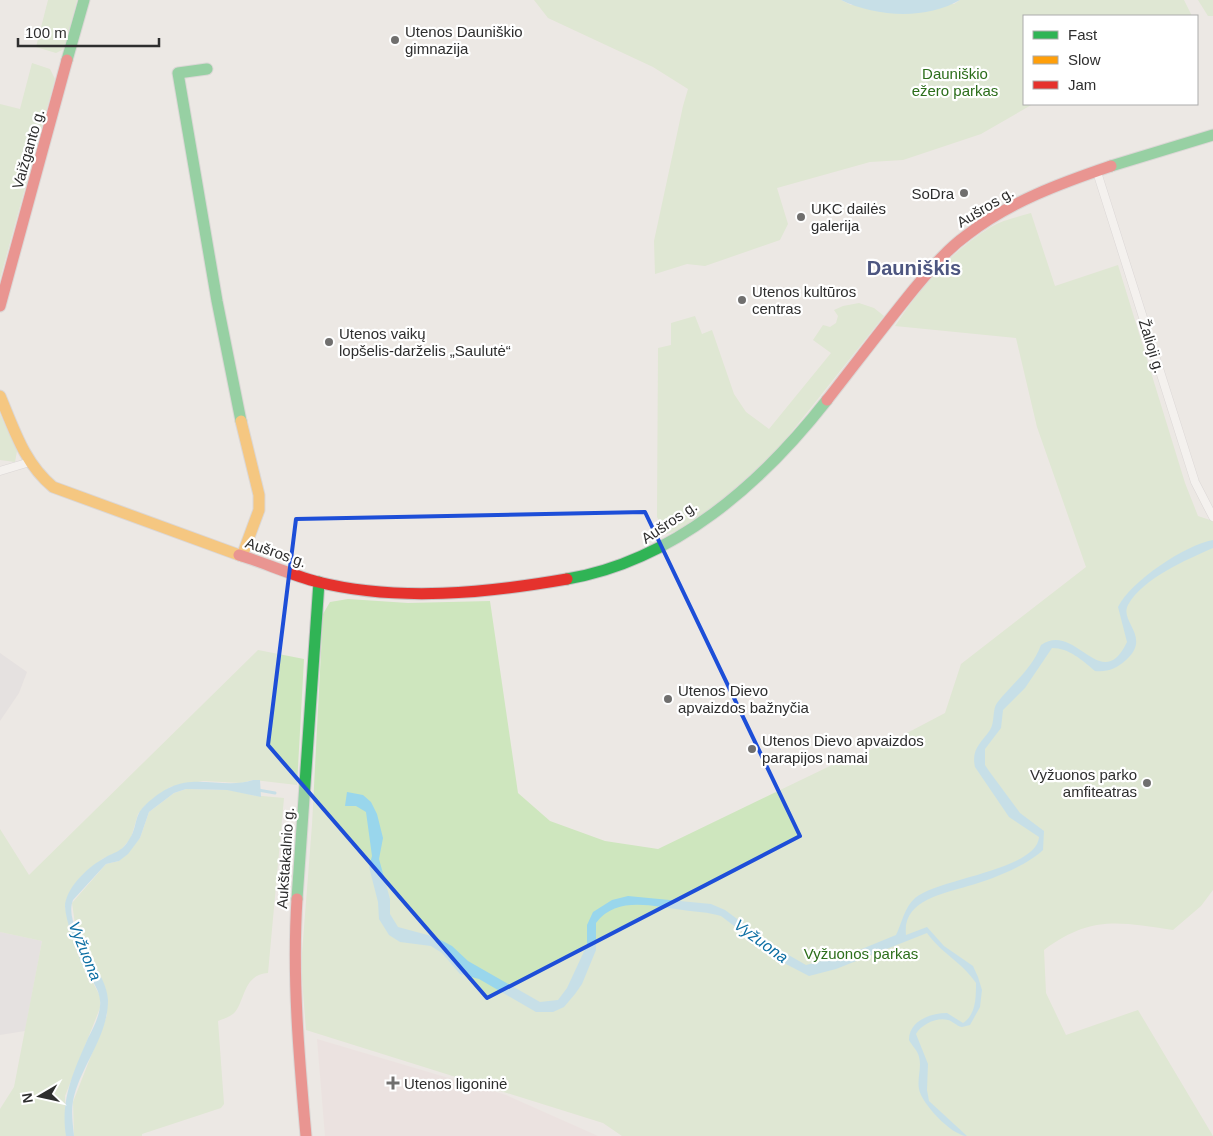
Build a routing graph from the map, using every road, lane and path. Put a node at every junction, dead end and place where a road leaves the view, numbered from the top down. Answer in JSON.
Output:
{"nodes":[{"id":1,"x":84,"y":0,"type":"edge"},
{"id":2,"x":207,"y":69,"type":"dead end"},
{"id":3,"x":1213,"y":134,"type":"edge"},
{"id":4,"x":1097,"y":172,"type":"junction"},
{"id":5,"x":0,"y":306,"type":"edge"},
{"id":6,"x":0,"y":396,"type":"edge"},
{"id":7,"x":30,"y":462,"type":"junction"},
{"id":8,"x":0,"y":471,"type":"edge"},
{"id":9,"x":1213,"y":517,"type":"edge"},
{"id":10,"x":242,"y":556,"type":"junction"},
{"id":11,"x":319,"y":582,"type":"junction"},
{"id":12,"x":306,"y":1136,"type":"edge"}],
"edges":[{"from":1,"to":5,"type":"street","name":"Vaižganto g."},
{"from":2,"to":10,"type":"street"},
{"from":3,"to":4,"type":"street","name":"Aušros g."},
{"from":4,"to":9,"type":"street","name":"Žalioji g."},
{"from":4,"to":11,"type":"street","name":"Aušros g."},
{"from":6,"to":7,"type":"street"},
{"from":7,"to":8,"type":"street"},
{"from":7,"to":10,"type":"street","name":"Aušros g."},
{"from":10,"to":11,"type":"street","name":"Aušros g."},
{"from":11,"to":12,"type":"street","name":"Aukštakalnio g."}]}
